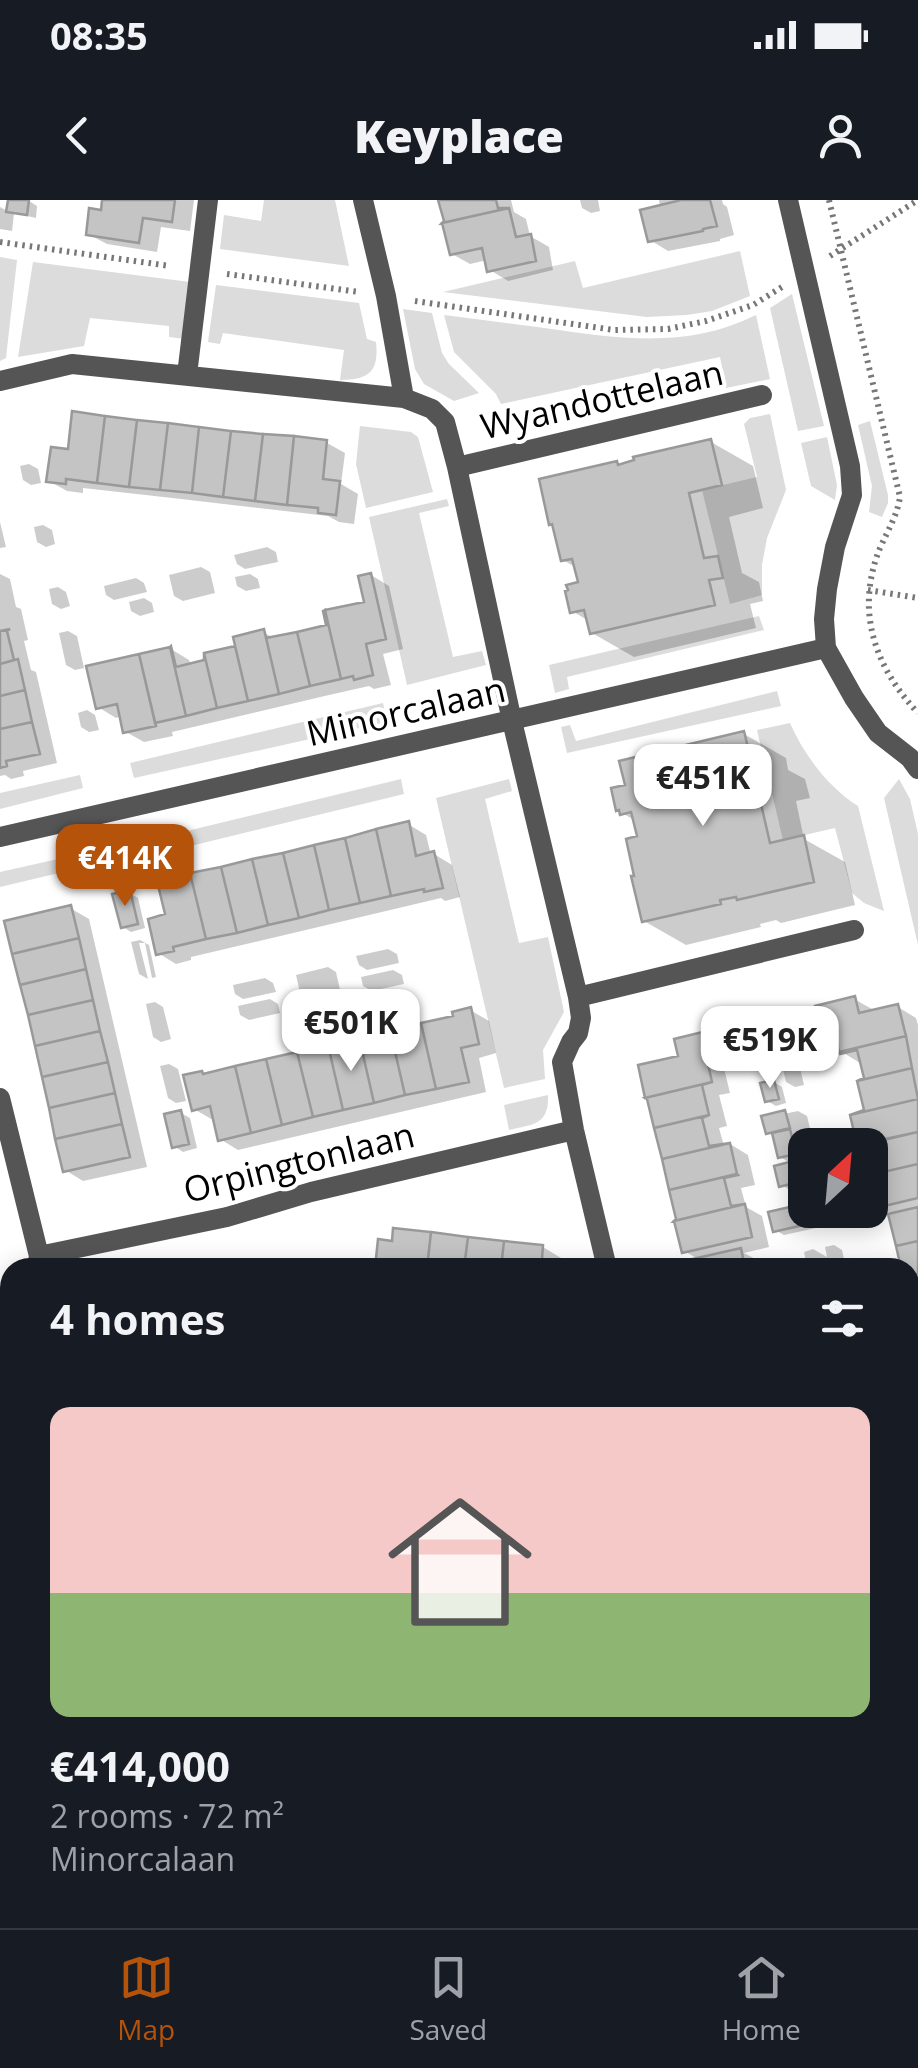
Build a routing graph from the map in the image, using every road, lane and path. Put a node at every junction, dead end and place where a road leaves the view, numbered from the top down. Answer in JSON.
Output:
{"nodes":[{"id":1,"x":208,"y":200,"type":"edge"},
{"id":2,"x":363,"y":200,"type":"edge"},
{"id":3,"x":788,"y":200,"type":"edge"},
{"id":4,"x":829,"y":200,"type":"edge"},
{"id":5,"x":918,"y":200,"type":"edge"},
{"id":6,"x":0,"y":242,"type":"edge"},
{"id":7,"x":840,"y":249,"type":"junction"},
{"id":8,"x":199,"y":270,"type":"junction"},
{"id":9,"x":805,"y":272,"type":"junction"},
{"id":10,"x":386,"y":296,"type":"junction"},
{"id":11,"x":187,"y":375,"type":"junction"},
{"id":12,"x":0,"y":382,"type":"edge"},
{"id":13,"x":762,"y":395,"type":"dead end"},
{"id":14,"x":404,"y":398,"type":"junction"},
{"id":15,"x":457,"y":467,"type":"junction"},
{"id":16,"x":868,"y":590,"type":"junction"},
{"id":17,"x":918,"y":598,"type":"edge"},
{"id":18,"x":826,"y":648,"type":"junction"},
{"id":19,"x":918,"y":713,"type":"edge"},
{"id":20,"x":512,"y":721,"type":"junction"},
{"id":21,"x":918,"y":769,"type":"edge"},
{"id":22,"x":0,"y":837,"type":"edge"},
{"id":23,"x":854,"y":930,"type":"dead end"},
{"id":24,"x":578,"y":997,"type":"junction"},
{"id":25,"x":0,"y":1098,"type":"edge"},
{"id":26,"x":574,"y":1130,"type":"junction"},
{"id":27,"x":37,"y":1258,"type":"edge"},
{"id":28,"x":54,"y":1258,"type":"edge"},
{"id":29,"x":604,"y":1258,"type":"edge"}],
"edges":[{"from":1,"to":8,"type":"street"},
{"from":2,"to":10,"type":"street"},
{"from":3,"to":9,"type":"street"},
{"from":4,"to":7,"type":"path"},
{"from":5,"to":7,"type":"path"},
{"from":6,"to":8,"type":"path"},
{"from":7,"to":9,"type":"path"},
{"from":7,"to":16,"type":"path"},
{"from":8,"to":10,"type":"path"},
{"from":8,"to":11,"type":"street"},
{"from":9,"to":10,"type":"path"},
{"from":9,"to":18,"type":"street"},
{"from":10,"to":14,"type":"street"},
{"from":11,"to":12,"type":"street","name":"Wyandottelaan"},
{"from":11,"to":14,"type":"street","name":"Wyandottelaan"},
{"from":13,"to":15,"type":"street","name":"Wyandottelaan"},
{"from":14,"to":15,"type":"street","name":"Wyandottelaan"},
{"from":15,"to":20,"type":"street","name":"Wyandottelaan"},
{"from":16,"to":17,"type":"path"},
{"from":16,"to":19,"type":"path"},
{"from":18,"to":20,"type":"street","name":"Minorcalaan"},
{"from":18,"to":21,"type":"street"},
{"from":20,"to":22,"type":"street","name":"Minorcalaan"},
{"from":20,"to":24,"type":"street"},
{"from":23,"to":24,"type":"street"},
{"from":24,"to":26,"type":"street"},
{"from":25,"to":27,"type":"street"},
{"from":26,"to":28,"type":"street","name":"Orpingtonlaan"},
{"from":26,"to":29,"type":"street"}]}
